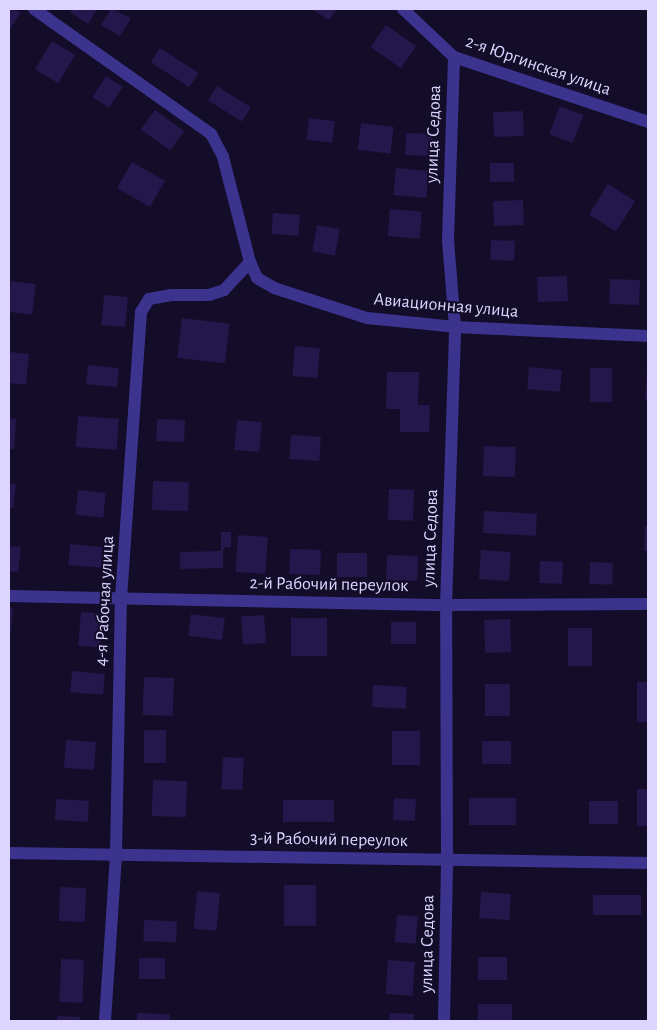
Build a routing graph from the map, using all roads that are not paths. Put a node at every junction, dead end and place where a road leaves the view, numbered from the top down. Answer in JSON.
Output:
{"nodes":[{"id":1,"x":34,"y":9,"type":"edge"},
{"id":2,"x":403,"y":9,"type":"edge"},
{"id":3,"x":454,"y":57,"type":"junction"},
{"id":4,"x":648,"y":122,"type":"edge"},
{"id":5,"x":250,"y":262,"type":"junction"},
{"id":6,"x":455,"y":328,"type":"junction"},
{"id":7,"x":648,"y":336,"type":"edge"},
{"id":8,"x":9,"y":596,"type":"edge"},
{"id":9,"x":121,"y":598,"type":"junction"},
{"id":10,"x":446,"y":604,"type":"junction"},
{"id":11,"x":648,"y":604,"type":"edge"},
{"id":12,"x":9,"y":853,"type":"edge"},
{"id":13,"x":116,"y":854,"type":"junction"},
{"id":14,"x":447,"y":859,"type":"junction"},
{"id":15,"x":648,"y":863,"type":"edge"},
{"id":16,"x":105,"y":1021,"type":"edge"},
{"id":17,"x":444,"y":1021,"type":"edge"}],
"edges":[{"from":1,"to":5,"type":"street","name":"Авиационная улица"},
{"from":2,"to":3,"type":"street","name":"2-я Юргинская улица"},
{"from":3,"to":4,"type":"street","name":"2-я Юргинская улица"},
{"from":3,"to":6,"type":"street","name":"улица Седова"},
{"from":5,"to":6,"type":"street","name":"Авиационная улица"},
{"from":5,"to":9,"type":"street","name":"4-я Рабочая улица"},
{"from":6,"to":7,"type":"street","name":"Авиационная улица"},
{"from":6,"to":10,"type":"street","name":"улица Седова"},
{"from":8,"to":9,"type":"street","name":"2-й Рабочий переулок"},
{"from":9,"to":10,"type":"street","name":"2-й Рабочий переулок"},
{"from":9,"to":13,"type":"street","name":"4-я Рабочая улица"},
{"from":10,"to":11,"type":"street","name":"2-й Рабочий переулок"},
{"from":10,"to":14,"type":"street","name":"улица Седова"},
{"from":12,"to":13,"type":"street","name":"3-й Рабочий переулок"},
{"from":13,"to":14,"type":"street","name":"3-й Рабочий переулок"},
{"from":13,"to":16,"type":"street","name":"4-я Рабочая улица"},
{"from":14,"to":15,"type":"street","name":"3-й Рабочий переулок"},
{"from":14,"to":17,"type":"street","name":"улица Седова"}]}
